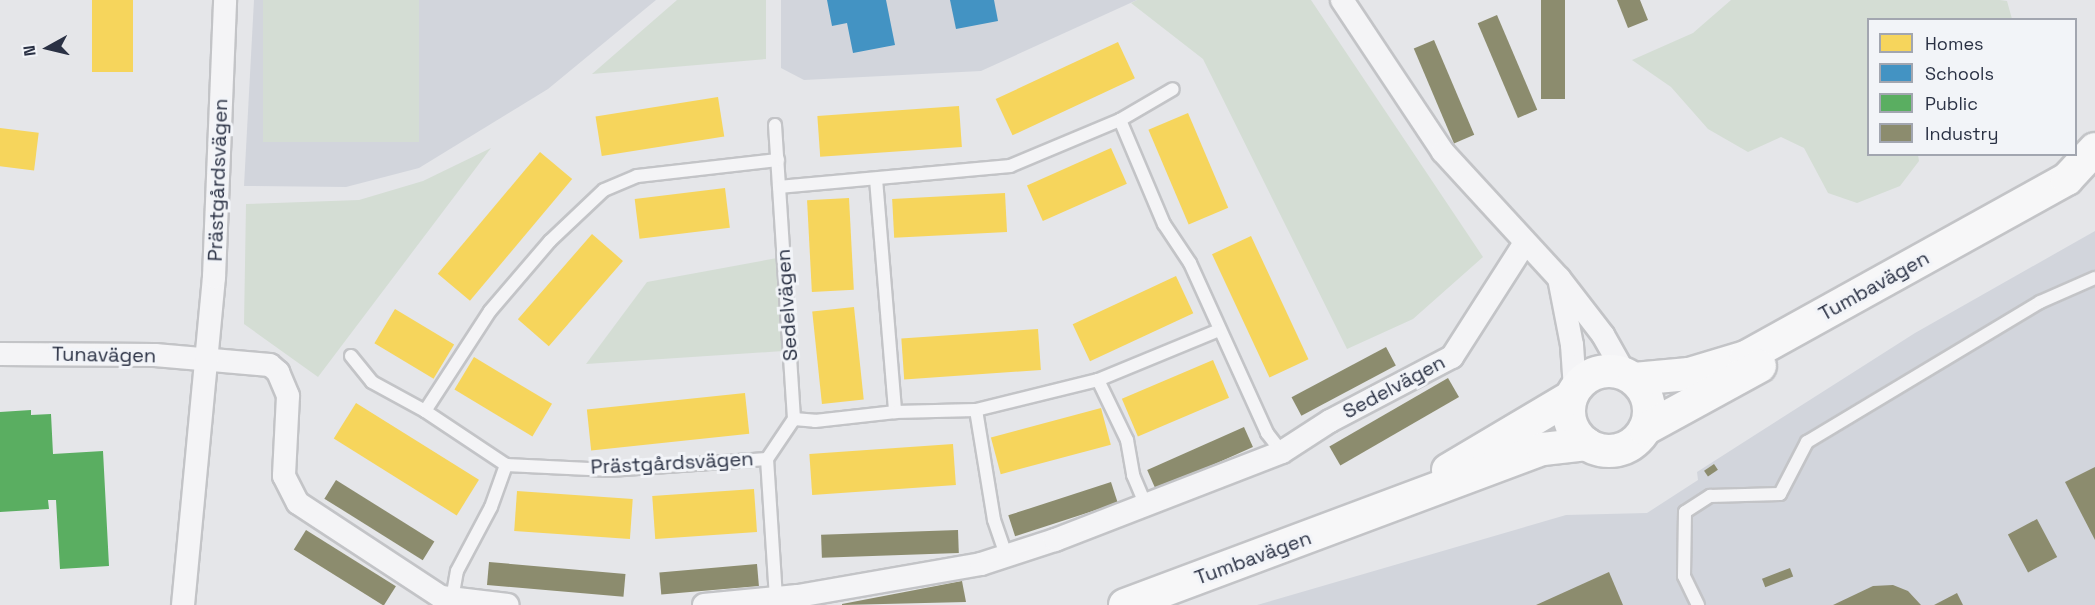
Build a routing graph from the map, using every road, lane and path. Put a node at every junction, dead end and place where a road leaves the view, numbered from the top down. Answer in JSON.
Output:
{"nodes":[{"id":1,"x":225,"y":0,"type":"edge"},
{"id":2,"x":1342,"y":0,"type":"edge"},
{"id":3,"x":1173,"y":89,"type":"dead end"},
{"id":4,"x":1120,"y":120,"type":"junction"},
{"id":5,"x":775,"y":125,"type":"dead end"},
{"id":6,"x":2095,"y":149,"type":"edge"},
{"id":7,"x":778,"y":160,"type":"junction"},
{"id":8,"x":2095,"y":177,"type":"edge"},
{"id":9,"x":876,"y":179,"type":"junction"},
{"id":10,"x":779,"y":187,"type":"junction"},
{"id":11,"x":1525,"y":243,"type":"junction"},
{"id":12,"x":1559,"y":278,"type":"junction"},
{"id":13,"x":2095,"y":278,"type":"edge"},
{"id":14,"x":1217,"y":331,"type":"junction"},
{"id":15,"x":0,"y":354,"type":"edge"},
{"id":16,"x":351,"y":356,"type":"dead end"},
{"id":17,"x":208,"y":359,"type":"junction"},
{"id":18,"x":1629,"y":377,"type":"junction"},
{"id":19,"x":1098,"y":380,"type":"junction"},
{"id":20,"x":1573,"y":393,"type":"junction"},
{"id":21,"x":976,"y":410,"type":"junction"},
{"id":22,"x":425,"y":411,"type":"junction"},
{"id":23,"x":895,"y":412,"type":"junction"},
{"id":24,"x":794,"y":419,"type":"junction"},
{"id":25,"x":1645,"y":429,"type":"junction"},
{"id":26,"x":1587,"y":444,"type":"junction"},
{"id":27,"x":1282,"y":452,"type":"junction"},
{"id":28,"x":767,"y":459,"type":"junction"},
{"id":29,"x":506,"y":465,"type":"junction"},
{"id":30,"x":1146,"y":504,"type":"junction"},
{"id":31,"x":1381,"y":511,"type":"junction"},
{"id":32,"x":1006,"y":555,"type":"junction"},
{"id":33,"x":776,"y":598,"type":"junction"},
{"id":34,"x":452,"y":599,"type":"junction"},
{"id":35,"x":183,"y":605,"type":"edge"},
{"id":36,"x":508,"y":605,"type":"edge"},
{"id":37,"x":704,"y":605,"type":"edge"},
{"id":38,"x":1125,"y":605,"type":"edge"},
{"id":39,"x":1698,"y":605,"type":"edge"}],
"edges":[{"from":1,"to":17,"type":"street","name":"Prästgårdsvägen"},
{"from":2,"to":11,"type":"street"},
{"from":3,"to":4,"type":"lane"},
{"from":4,"to":9,"type":"lane"},
{"from":4,"to":14,"type":"lane"},
{"from":5,"to":7,"type":"lane","name":"Sedelvägen"},
{"from":6,"to":18,"type":"main road","name":"Tumbavägen"},
{"from":7,"to":10,"type":"lane","name":"Sedelvägen"},
{"from":7,"to":22,"type":"lane"},
{"from":8,"to":25,"type":"main road","name":"Tumbavägen"},
{"from":9,"to":10,"type":"lane"},
{"from":9,"to":23,"type":"lane"},
{"from":10,"to":24,"type":"lane","name":"Sedelvägen"},
{"from":11,"to":12,"type":"street"},
{"from":11,"to":27,"type":"street","name":"Sedelvägen"},
{"from":12,"to":18,"type":"street"},
{"from":12,"to":20,"type":"street"},
{"from":13,"to":39,"type":"lane"},
{"from":14,"to":19,"type":"lane"},
{"from":14,"to":27,"type":"lane"},
{"from":15,"to":17,"type":"street","name":"Tunavägen"},
{"from":16,"to":22,"type":"lane"},
{"from":17,"to":34,"type":"street"},
{"from":17,"to":35,"type":"street","name":"Prästgårdsvägen"},
{"from":18,"to":20,"type":"main road"},
{"from":18,"to":25,"type":"main road"},
{"from":19,"to":21,"type":"lane"},
{"from":19,"to":30,"type":"lane"},
{"from":20,"to":26,"type":"main road"},
{"from":20,"to":31,"type":"main road","name":"Tumbavägen"},
{"from":21,"to":23,"type":"lane"},
{"from":21,"to":32,"type":"lane"},
{"from":22,"to":29,"type":"lane"},
{"from":23,"to":24,"type":"lane"},
{"from":24,"to":28,"type":"lane"},
{"from":25,"to":26,"type":"main road"},
{"from":26,"to":31,"type":"main road","name":"Tumbavägen"},
{"from":27,"to":30,"type":"street","name":"Sedelvägen"},
{"from":28,"to":29,"type":"lane","name":"Prästgårdsvägen"},
{"from":28,"to":33,"type":"lane"},
{"from":29,"to":34,"type":"lane"},
{"from":30,"to":32,"type":"street","name":"Sedelvägen"},
{"from":31,"to":38,"type":"main road","name":"Tumbavägen"},
{"from":32,"to":33,"type":"street","name":"Sedelvägen"},
{"from":33,"to":37,"type":"street"},
{"from":34,"to":36,"type":"street"}]}
